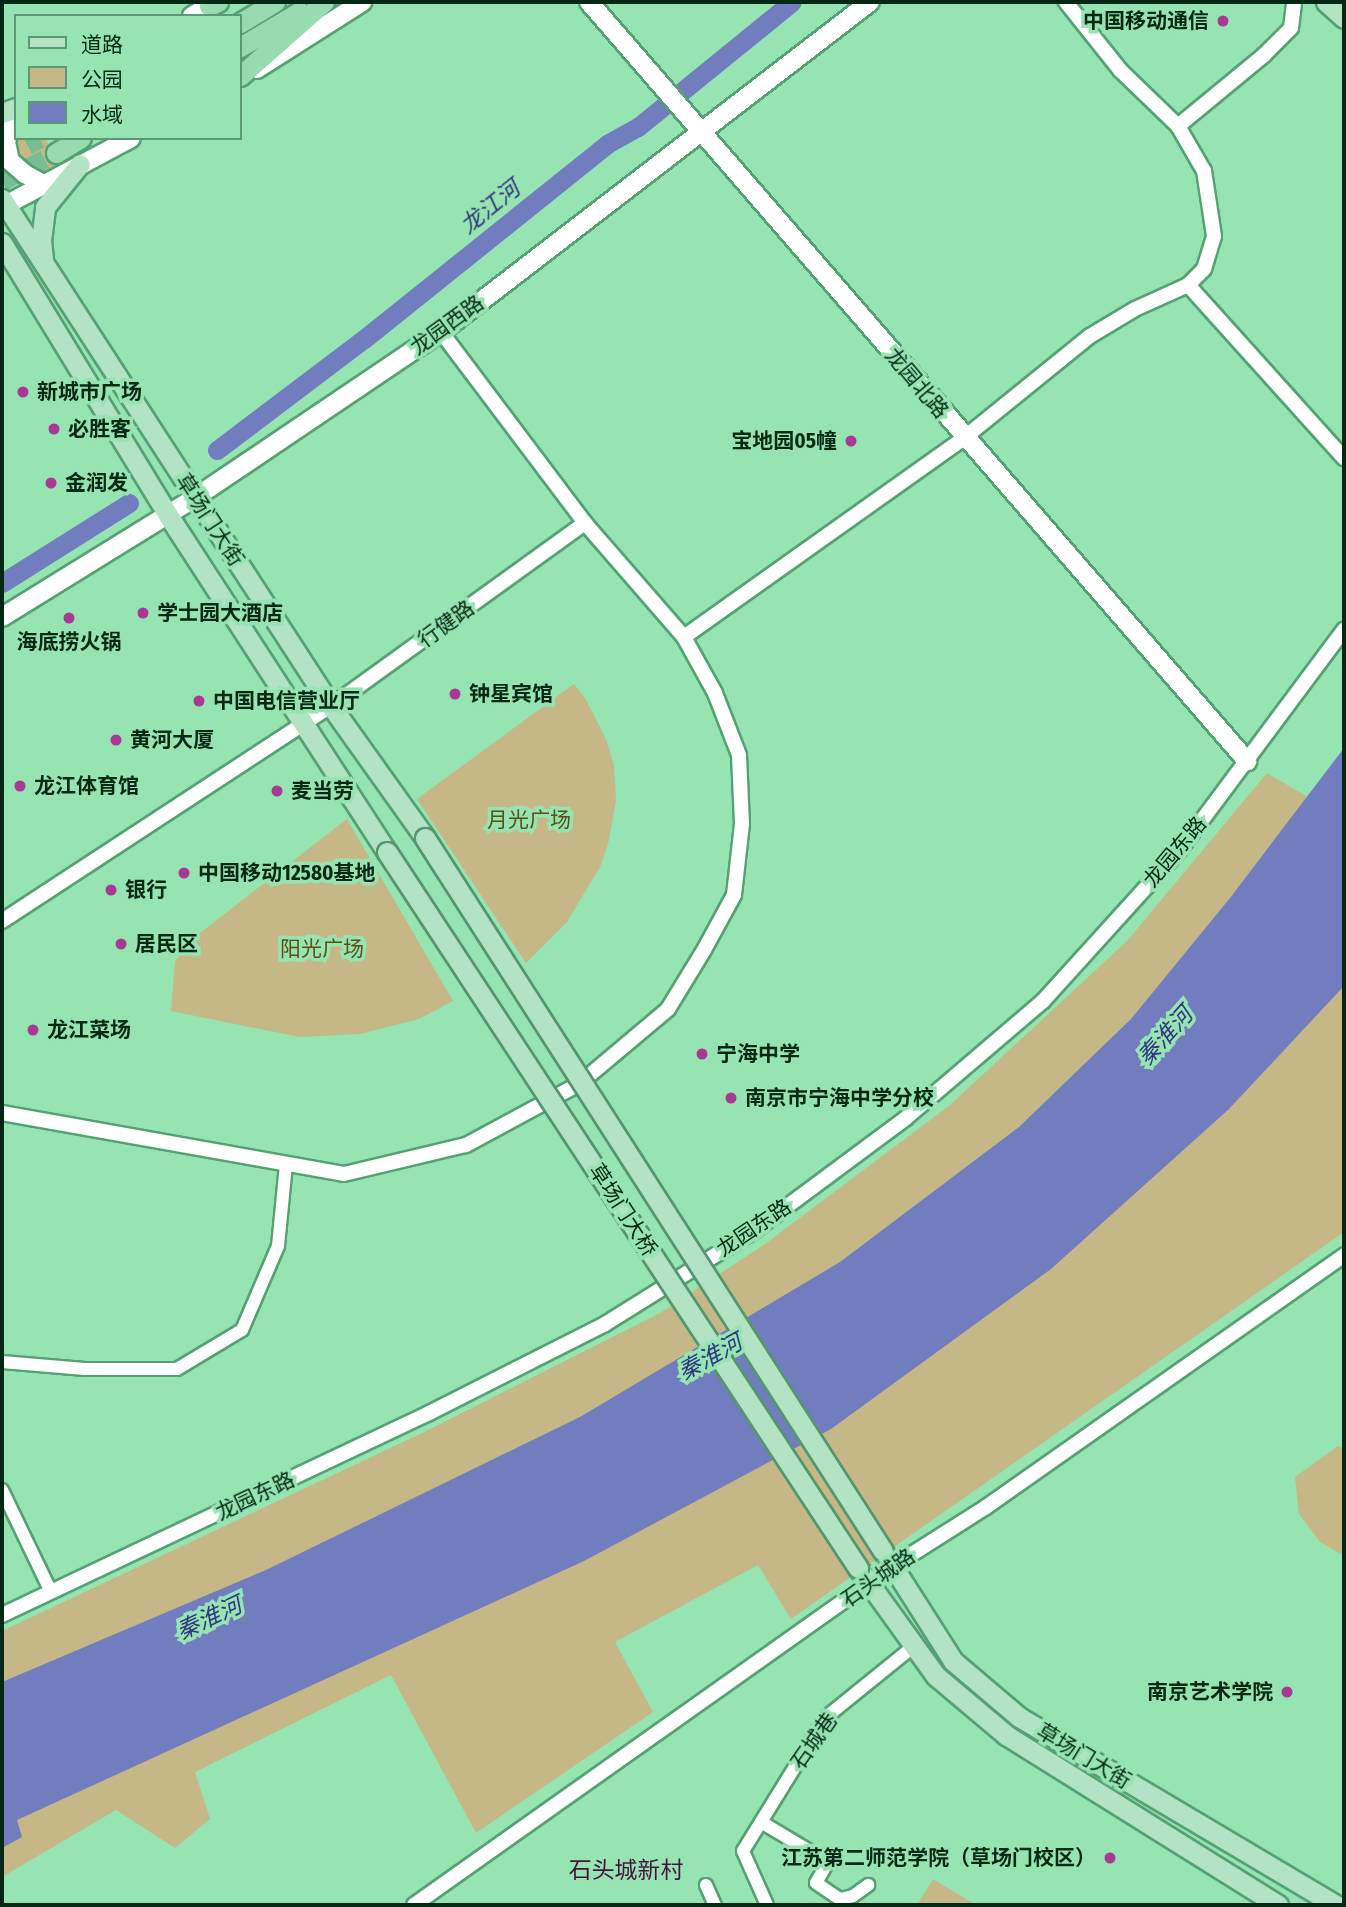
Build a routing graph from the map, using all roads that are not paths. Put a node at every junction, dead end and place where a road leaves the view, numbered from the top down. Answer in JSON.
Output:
{"nodes":[{"id":1,"x":261,"y":2,"type":"edge"},
{"id":2,"x":275,"y":2,"type":"edge"},
{"id":3,"x":318,"y":2,"type":"edge"},
{"id":4,"x":324,"y":2,"type":"edge"},
{"id":5,"x":362,"y":2,"type":"edge"},
{"id":6,"x":589,"y":2,"type":"edge"},
{"id":7,"x":870,"y":2,"type":"edge"},
{"id":8,"x":1066,"y":2,"type":"edge"},
{"id":9,"x":1294,"y":2,"type":"edge"},
{"id":10,"x":1326,"y":2,"type":"edge"},
{"id":11,"x":1344,"y":18,"type":"edge"},
{"id":12,"x":242,"y":19,"type":"edge"},
{"id":13,"x":242,"y":20,"type":"edge"},
{"id":14,"x":242,"y":46,"type":"edge"},
{"id":15,"x":242,"y":76,"type":"edge"},
{"id":16,"x":242,"y":77,"type":"edge"},
{"id":17,"x":9,"y":118,"type":"edge"},
{"id":18,"x":1178,"y":126,"type":"junction"},
{"id":19,"x":703,"y":130,"type":"junction"},
{"id":20,"x":78,"y":140,"type":"edge"},
{"id":21,"x":127,"y":140,"type":"edge"},
{"id":22,"x":56,"y":153,"type":"tunnel mouth"},
{"id":23,"x":80,"y":164,"type":"junction"},
{"id":24,"x":45,"y":185,"type":"junction"},
{"id":25,"x":3,"y":203,"type":"edge"},
{"id":26,"x":2,"y":245,"type":"edge"},
{"id":27,"x":44,"y":264,"type":"junction"},
{"id":28,"x":1188,"y":285,"type":"junction"},
{"id":29,"x":441,"y":332,"type":"junction"},
{"id":30,"x":964,"y":438,"type":"junction"},
{"id":31,"x":1344,"y":458,"type":"edge"},
{"id":32,"x":195,"y":497,"type":"junction"},
{"id":33,"x":168,"y":515,"type":"junction"},
{"id":34,"x":586,"y":523,"type":"junction"},
{"id":35,"x":2,"y":617,"type":"edge"},
{"id":36,"x":1344,"y":630,"type":"edge"},
{"id":37,"x":684,"y":637,"type":"junction"},
{"id":38,"x":331,"y":706,"type":"junction"},
{"id":39,"x":306,"y":723,"type":"junction"},
{"id":40,"x":1247,"y":761,"type":"junction"},
{"id":41,"x":425,"y":838,"type":"joint"},
{"id":42,"x":387,"y":852,"type":"joint"},
{"id":43,"x":2,"y":921,"type":"edge"},
{"id":44,"x":2,"y":1113,"type":"edge"},
{"id":45,"x":286,"y":1164,"type":"junction"},
{"id":46,"x":1344,"y":1255,"type":"edge"},
{"id":47,"x":2,"y":1362,"type":"edge"},
{"id":48,"x":2,"y":1490,"type":"edge"},
{"id":49,"x":888,"y":1559,"type":"junction"},
{"id":50,"x":863,"y":1576,"type":"junction"},
{"id":51,"x":51,"y":1592,"type":"junction"},
{"id":52,"x":2,"y":1615,"type":"edge"},
{"id":53,"x":914,"y":1646,"type":"junction"},
{"id":54,"x":761,"y":1822,"type":"junction"},
{"id":55,"x":706,"y":1885,"type":"dead end"},
{"id":56,"x":868,"y":1885,"type":"dead end"},
{"id":57,"x":414,"y":1905,"type":"edge"},
{"id":58,"x":715,"y":1905,"type":"edge"},
{"id":59,"x":767,"y":1905,"type":"edge"},
{"id":60,"x":1278,"y":1905,"type":"edge"},
{"id":61,"x":1336,"y":1905,"type":"edge"}],
"edges":[{"from":1,"to":12,"type":"highway"},
{"from":2,"to":13,"type":"highway"},
{"from":3,"to":14,"type":"highway"},
{"from":4,"to":15,"type":"highway"},
{"from":5,"to":16,"type":"main road"},
{"from":6,"to":19,"type":"main road","name":"龙园北路"},
{"from":7,"to":19,"type":"main road","name":"龙园西路"},
{"from":8,"to":18,"type":"street"},
{"from":9,"to":18,"type":"street"},
{"from":10,"to":11,"type":"main road"},
{"from":17,"to":24,"type":"main road"},
{"from":18,"to":28,"type":"street"},
{"from":19,"to":29,"type":"main road","name":"龙园西路"},
{"from":19,"to":30,"type":"main road","name":"龙园北路"},
{"from":20,"to":22,"type":"highway"},
{"from":21,"to":23,"type":"main road"},
{"from":23,"to":24,"type":"main road"},
{"from":23,"to":27,"type":"main road"},
{"from":24,"to":25,"type":"main road"},
{"from":25,"to":27,"type":"main road","name":"草场门大街"},
{"from":26,"to":33,"type":"main road","name":"草场门大街"},
{"from":27,"to":32,"type":"main road","name":"草场门大街"},
{"from":28,"to":30,"type":"street"},
{"from":28,"to":31,"type":"street"},
{"from":29,"to":32,"type":"main road","name":"龙园西路"},
{"from":29,"to":34,"type":"street"},
{"from":30,"to":37,"type":"street"},
{"from":30,"to":40,"type":"main road","name":"龙园北路"},
{"from":32,"to":33,"type":"main road","name":"龙园西路"},
{"from":32,"to":38,"type":"main road","name":"草场门大街"},
{"from":33,"to":35,"type":"main road","name":"龙园西路"},
{"from":33,"to":39,"type":"main road","name":"草场门大街"},
{"from":34,"to":37,"type":"street"},
{"from":34,"to":38,"type":"street","name":"行健路"},
{"from":36,"to":40,"type":"street","name":"龙园东路"},
{"from":37,"to":45,"type":"street"},
{"from":38,"to":39,"type":"street","name":"行健路"},
{"from":38,"to":41,"type":"main road","name":"草场门大街"},
{"from":39,"to":42,"type":"main road","name":"草场门大街"},
{"from":39,"to":43,"type":"street","name":"行健路"},
{"from":40,"to":51,"type":"street","name":"龙园东路"},
{"from":41,"to":49,"type":"main road","name":"草场门大桥","bridge":true},
{"from":42,"to":50,"type":"main road","name":"草场门大桥","bridge":true},
{"from":44,"to":45,"type":"street"},
{"from":45,"to":47,"type":"street"},
{"from":46,"to":49,"type":"street","name":"石头城路"},
{"from":48,"to":51,"type":"street"},
{"from":49,"to":50,"type":"street","name":"石头城路"},
{"from":49,"to":61,"type":"main road","name":"草场门大街"},
{"from":50,"to":53,"type":"main road","name":"草场门大街"},
{"from":50,"to":57,"type":"street","name":"石头城路"},
{"from":51,"to":52,"type":"street","name":"龙园东路"},
{"from":53,"to":54,"type":"street","name":"石城巷"},
{"from":53,"to":60,"type":"main road","name":"草场门大街"},
{"from":54,"to":56,"type":"street"},
{"from":54,"to":59,"type":"street","name":"石城巷"},
{"from":55,"to":58,"type":"street"}]}
